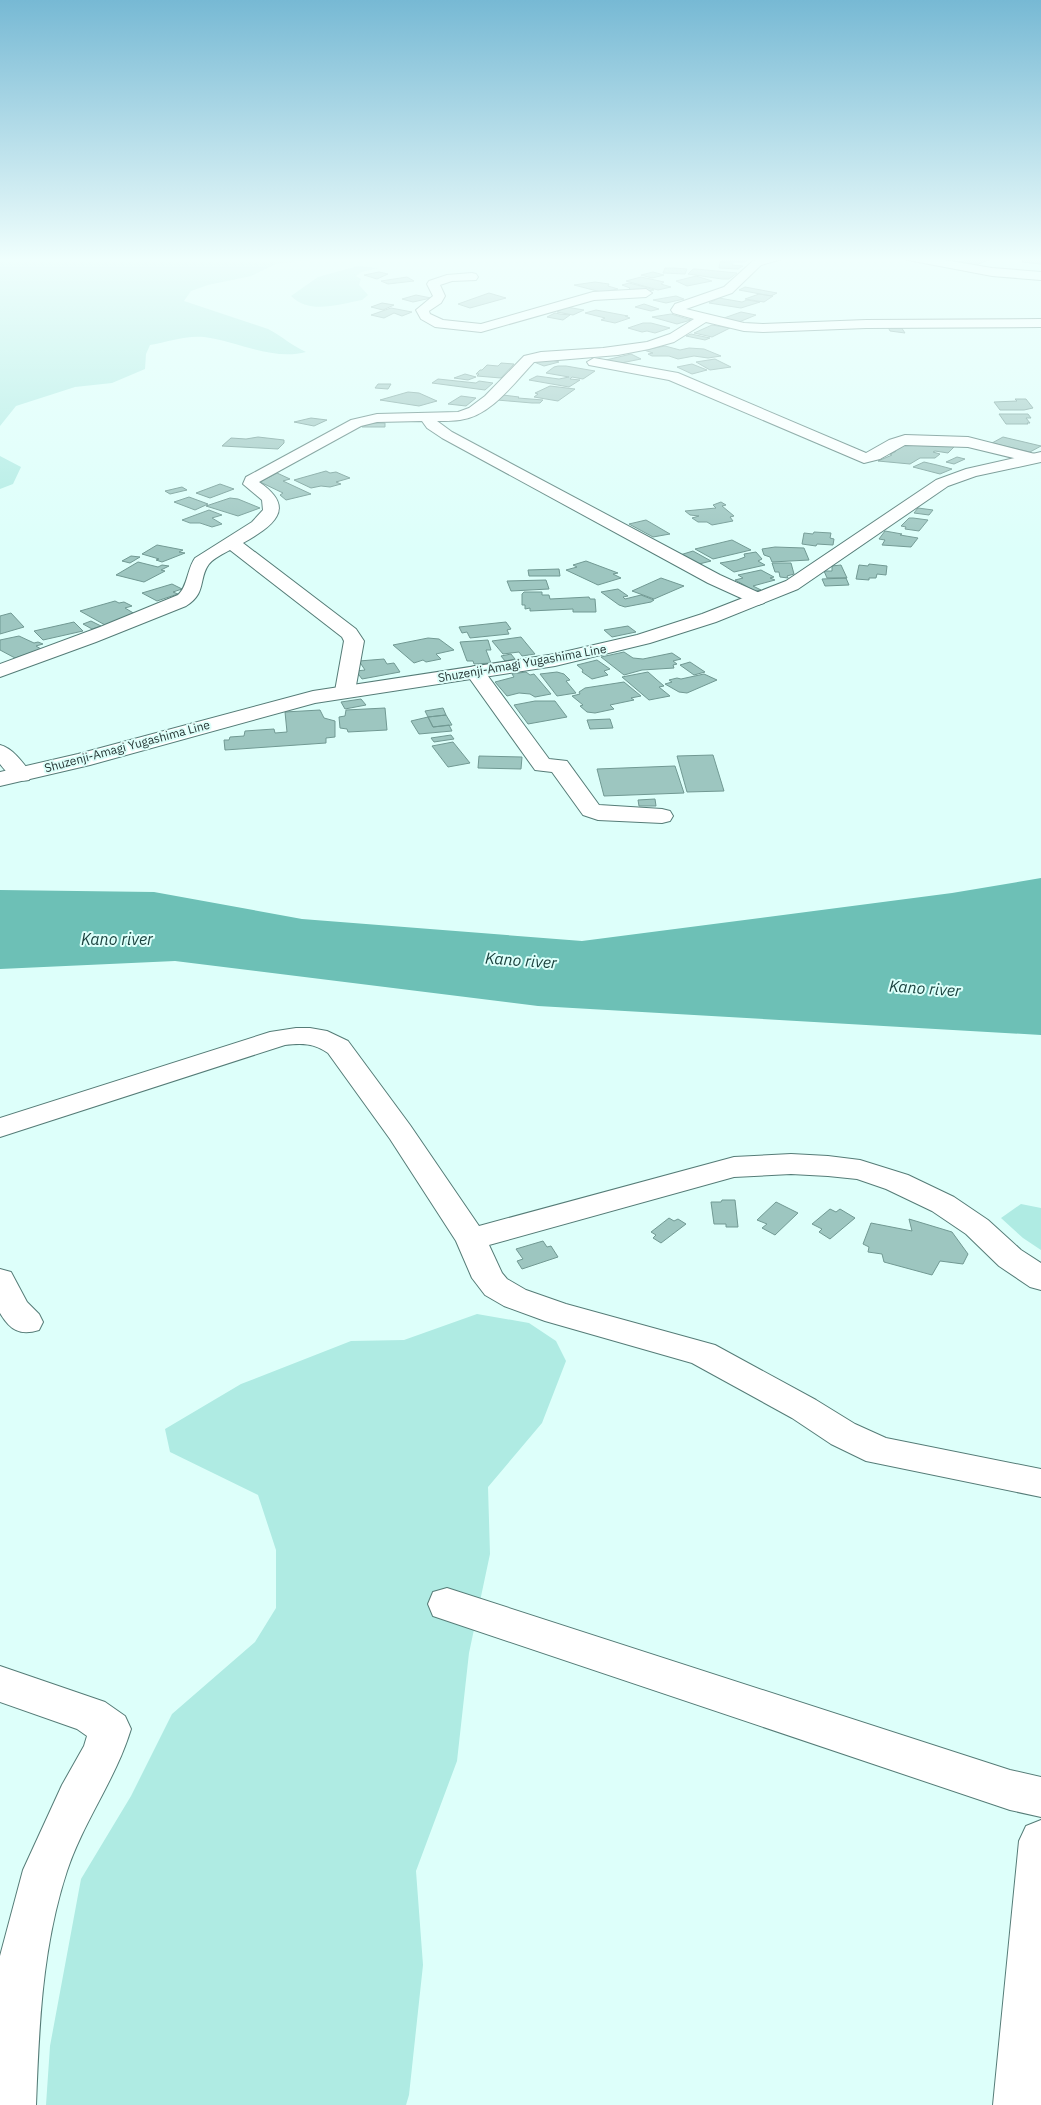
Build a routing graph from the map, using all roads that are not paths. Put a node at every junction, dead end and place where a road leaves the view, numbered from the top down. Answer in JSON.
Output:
{"nodes":[{"id":1,"x":554,"y":355,"type":"edge"},
{"id":2,"x":557,"y":355,"type":"edge"},
{"id":3,"x":426,"y":417,"type":"junction"},
{"id":4,"x":1037,"y":457,"type":"edge"},
{"id":5,"x":232,"y":542,"type":"junction"},
{"id":6,"x":758,"y":599,"type":"junction"},
{"id":7,"x":0,"y":671,"type":"edge"},
{"id":8,"x":475,"y":672,"type":"junction"},
{"id":9,"x":346,"y":691,"type":"junction"},
{"id":10,"x":0,"y":751,"type":"edge"},
{"id":11,"x":10,"y":777,"type":"edge"},
{"id":12,"x":662,"y":816,"type":"dead end"},
{"id":13,"x":0,"y":1128,"type":"edge"},
{"id":14,"x":471,"y":1239,"type":"junction"},
{"id":15,"x":1041,"y":1279,"type":"edge"},
{"id":16,"x":0,"y":1280,"type":"edge"},
{"id":17,"x":27,"y":1322,"type":"dead end"},
{"id":18,"x":1041,"y":1483,"type":"edge"},
{"id":19,"x":446,"y":1604,"type":"dead end"},
{"id":20,"x":0,"y":1684,"type":"edge"},
{"id":21,"x":1041,"y":1798,"type":"edge"},
{"id":22,"x":1041,"y":1841,"type":"edge"},
{"id":23,"x":12,"y":2105,"type":"edge"},
{"id":24,"x":1017,"y":2105,"type":"edge"}],
"edges":[{"from":1,"to":3,"type":"street"},
{"from":2,"to":4,"type":"street"},
{"from":3,"to":5,"type":"street"},
{"from":3,"to":6,"type":"street"},
{"from":4,"to":6,"type":"street","name":"Shuzenji-Amagi Yugashima Line"},
{"from":5,"to":7,"type":"street"},
{"from":5,"to":9,"type":"street"},
{"from":6,"to":8,"type":"street","name":"Shuzenji-Amagi Yugashima Line"},
{"from":8,"to":9,"type":"street","name":"Shuzenji-Amagi Yugashima Line"},
{"from":8,"to":12,"type":"street"},
{"from":9,"to":11,"type":"street","name":"Shuzenji-Amagi Yugashima Line"},
{"from":10,"to":11,"type":"street"},
{"from":13,"to":14,"type":"street"},
{"from":14,"to":15,"type":"street"},
{"from":14,"to":18,"type":"street"},
{"from":16,"to":17,"type":"street"},
{"from":19,"to":21,"type":"street"},
{"from":20,"to":23,"type":"street"},
{"from":22,"to":24,"type":"street"}]}
